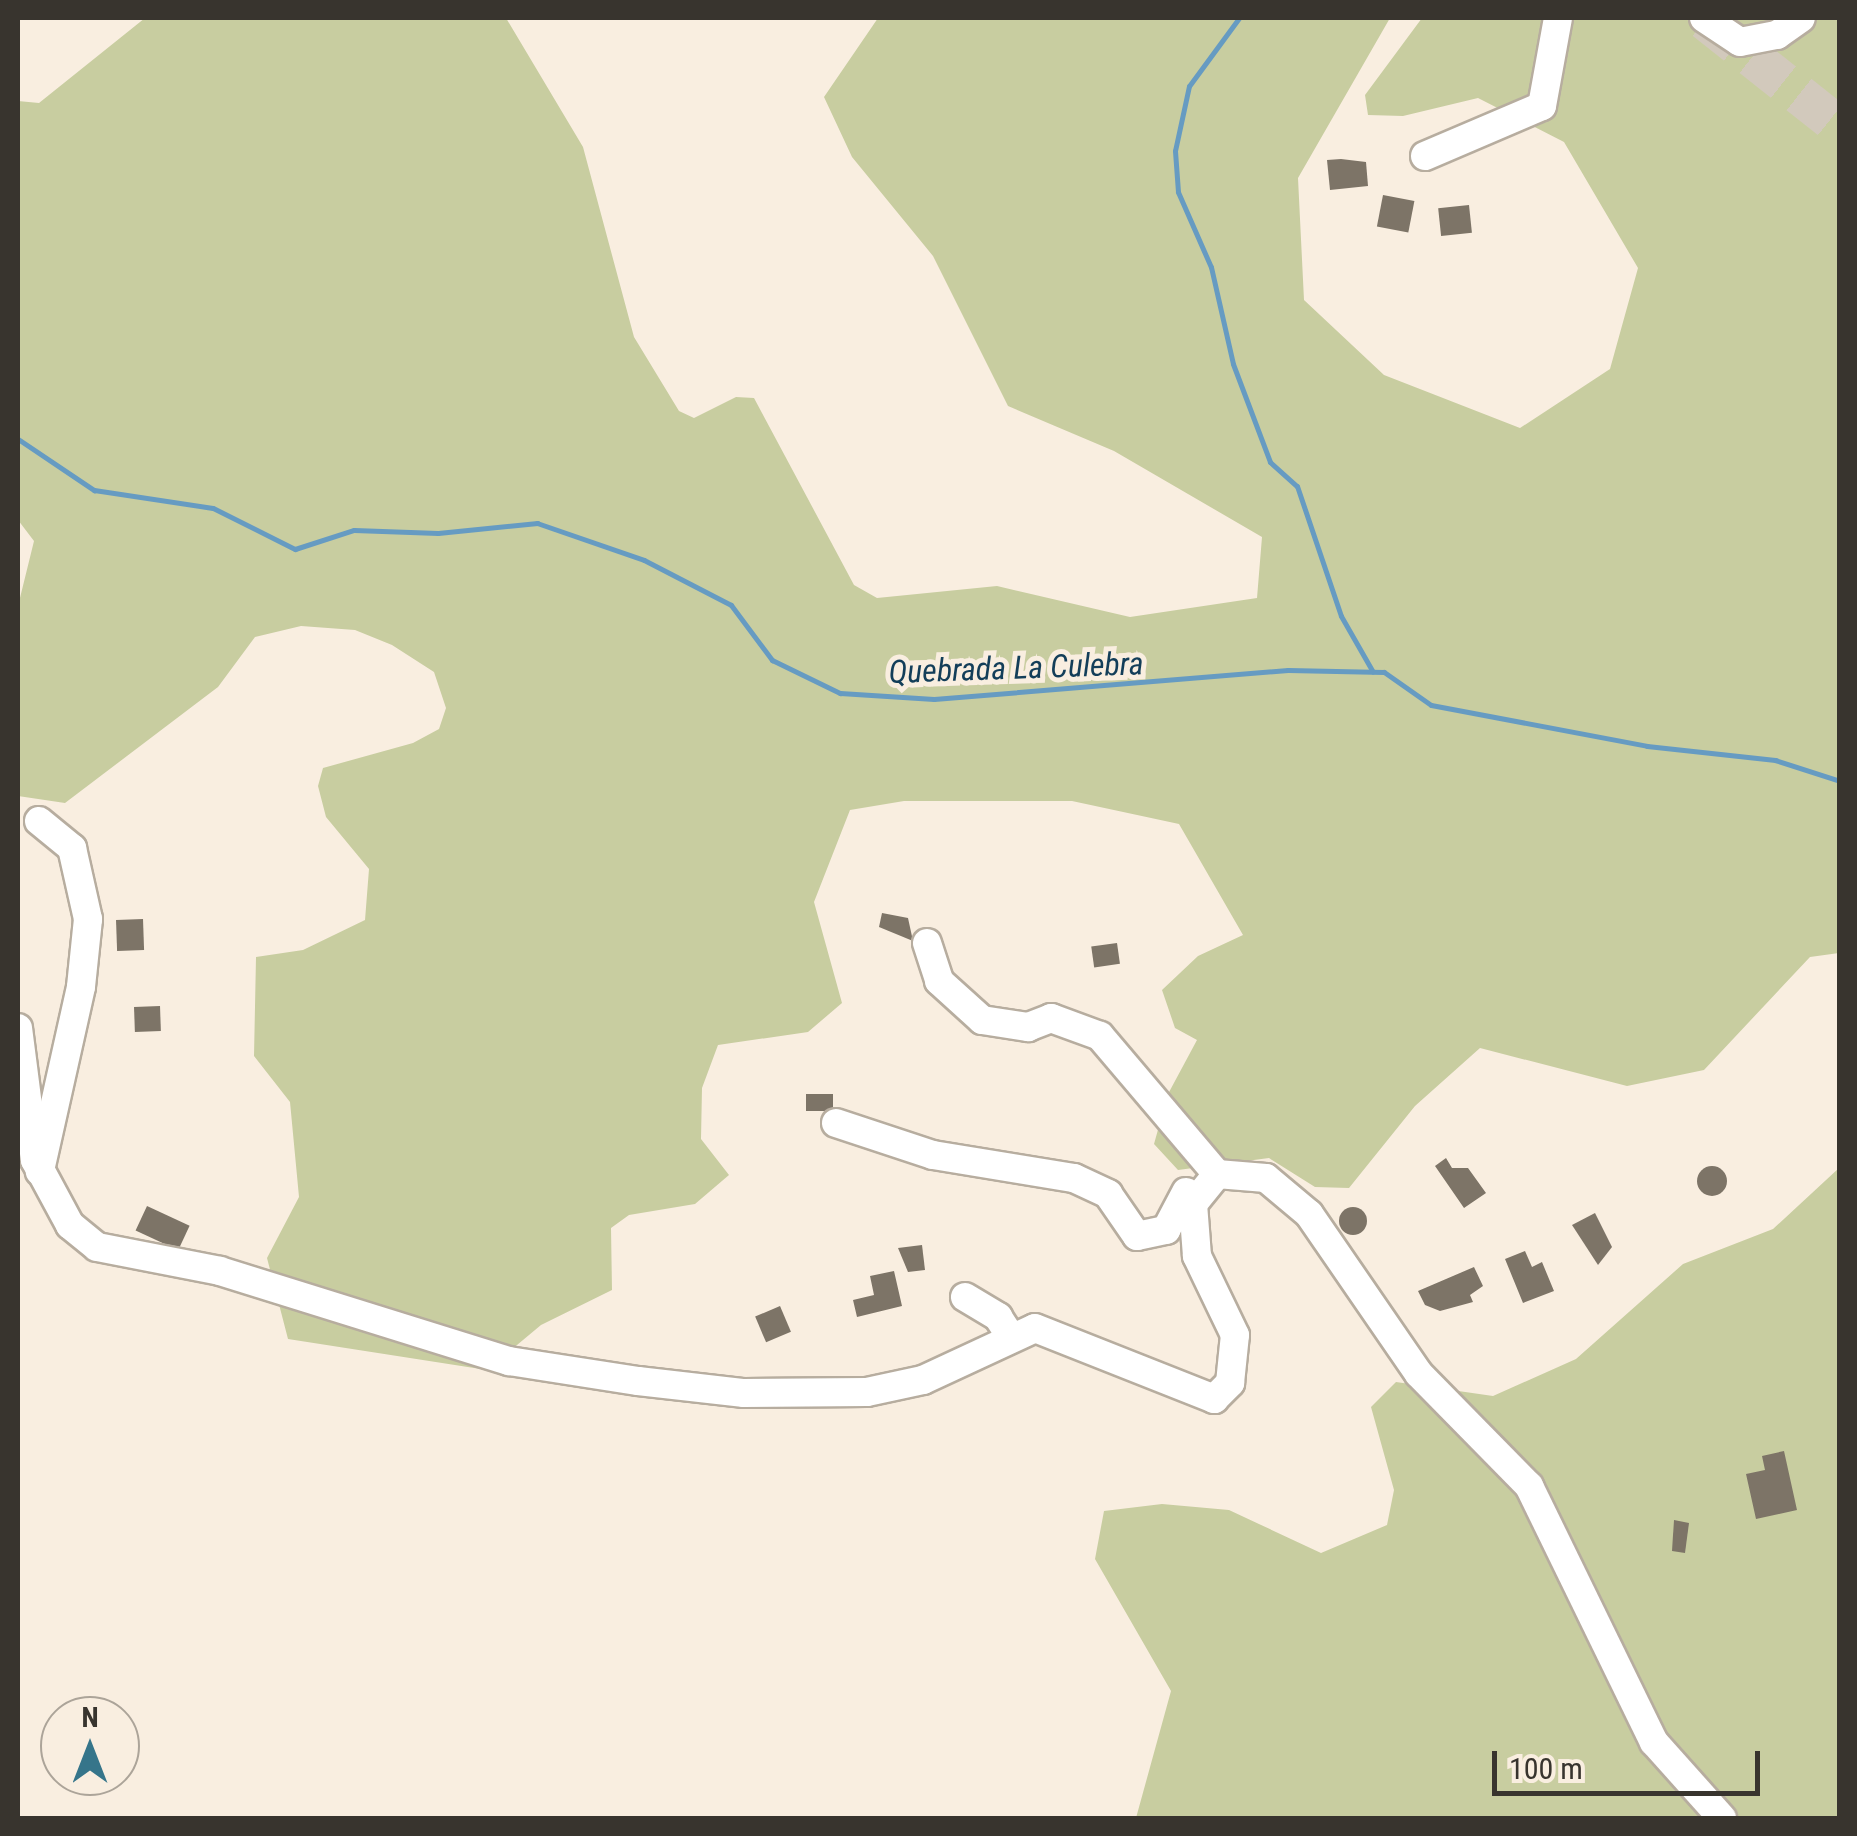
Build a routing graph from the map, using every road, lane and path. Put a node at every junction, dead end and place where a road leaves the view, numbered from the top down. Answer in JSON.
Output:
{"nodes":[{"id":1,"x":1558,"y":18,"type":"edge"},
{"id":2,"x":1704,"y":18,"type":"edge"},
{"id":3,"x":1801,"y":18,"type":"edge"},
{"id":4,"x":1425,"y":156,"type":"dead end"},
{"id":5,"x":39,"y":821,"type":"dead end"},
{"id":6,"x":927,"y":943,"type":"dead end"},
{"id":7,"x":18,"y":1028,"type":"edge"},
{"id":8,"x":836,"y":1123,"type":"dead end"},
{"id":9,"x":40,"y":1172,"type":"junction"},
{"id":10,"x":1209,"y":1179,"type":"junction"},
{"id":11,"x":965,"y":1297,"type":"dead end"},
{"id":12,"x":1009,"y":1334,"type":"junction"},
{"id":13,"x":1722,"y":1818,"type":"edge"}],
"edges":[{"from":1,"to":4,"type":"street"},
{"from":2,"to":3,"type":"street"},
{"from":5,"to":9,"type":"street"},
{"from":6,"to":10,"type":"street"},
{"from":7,"to":9,"type":"street"},
{"from":8,"to":10,"type":"street"},
{"from":9,"to":12,"type":"street"},
{"from":10,"to":12,"type":"street"},
{"from":10,"to":13,"type":"street"},
{"from":11,"to":12,"type":"street"}]}
